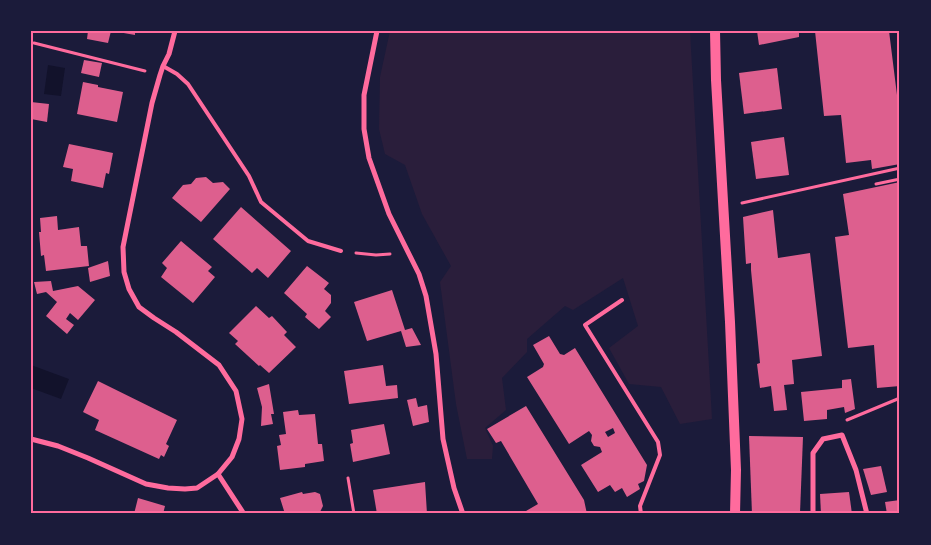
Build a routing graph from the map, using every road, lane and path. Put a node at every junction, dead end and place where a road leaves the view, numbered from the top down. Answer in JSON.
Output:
{"nodes":[{"id":1,"x":175,"y":31,"type":"edge"},
{"id":2,"x":377,"y":31,"type":"edge"},
{"id":3,"x":715,"y":31,"type":"edge"},
{"id":4,"x":34,"y":43,"type":"dead end"},
{"id":5,"x":163,"y":66,"type":"junction"},
{"id":6,"x":146,"y":71,"type":"dead end"},
{"id":7,"x":900,"y":168,"type":"edge"},
{"id":8,"x":900,"y":179,"type":"edge"},
{"id":9,"x":876,"y":184,"type":"dead end"},
{"id":10,"x":739,"y":204,"type":"dead end"},
{"id":11,"x":341,"y":251,"type":"joint"},
{"id":12,"x":387,"y":254,"type":"dead end"},
{"id":13,"x":622,"y":300,"type":"dead end"},
{"id":14,"x":900,"y":398,"type":"edge"},
{"id":15,"x":842,"y":434,"type":"junction"},
{"id":16,"x":31,"y":439,"type":"edge"},
{"id":17,"x":218,"y":474,"type":"junction"},
{"id":18,"x":348,"y":478,"type":"dead end"},
{"id":19,"x":244,"y":514,"type":"edge"},
{"id":20,"x":354,"y":514,"type":"edge"},
{"id":21,"x":463,"y":514,"type":"edge"},
{"id":22,"x":641,"y":514,"type":"edge"},
{"id":23,"x":735,"y":514,"type":"edge"},
{"id":24,"x":813,"y":514,"type":"edge"},
{"id":25,"x":867,"y":514,"type":"edge"}],
"edges":[{"from":1,"to":5,"type":"street"},
{"from":2,"to":21,"type":"street"},
{"from":3,"to":23,"type":"main road"},
{"from":4,"to":6,"type":"path"},
{"from":5,"to":11,"type":"lane"},
{"from":5,"to":17,"type":"street"},
{"from":7,"to":10,"type":"path"},
{"from":8,"to":9,"type":"path"},
{"from":11,"to":12,"type":"path"},
{"from":13,"to":22,"type":"lane"},
{"from":14,"to":15,"type":"path"},
{"from":15,"to":24,"type":"street"},
{"from":15,"to":25,"type":"street"},
{"from":16,"to":17,"type":"street"},
{"from":17,"to":19,"type":"street"},
{"from":18,"to":20,"type":"path"}]}
